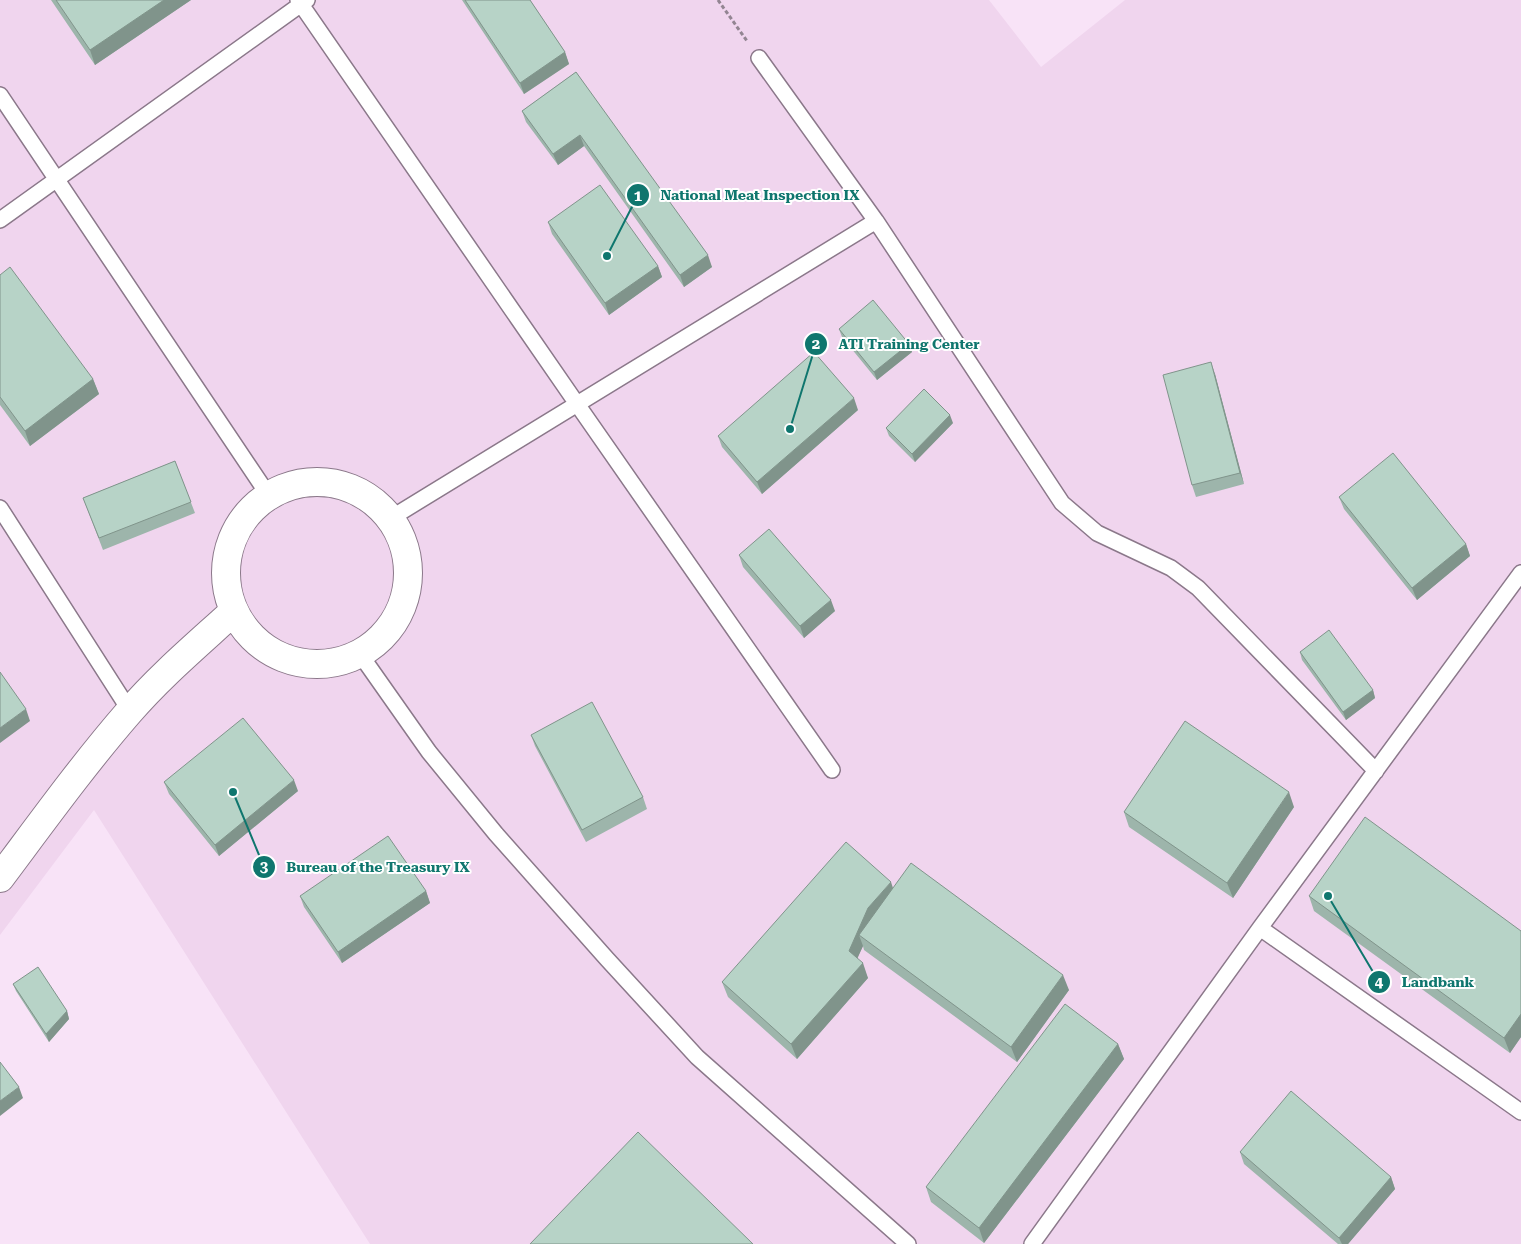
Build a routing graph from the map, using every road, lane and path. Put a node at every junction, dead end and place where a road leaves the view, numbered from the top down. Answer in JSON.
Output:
{"nodes":[{"id":1,"x":718,"y":0,"type":"edge"},
{"id":2,"x":302,"y":2,"type":"edge"},
{"id":3,"x":759,"y":58,"type":"joint"},
{"id":4,"x":0,"y":95,"type":"edge"},
{"id":5,"x":56,"y":179,"type":"junction"},
{"id":6,"x":0,"y":220,"type":"edge"},
{"id":7,"x":876,"y":221,"type":"junction"},
{"id":8,"x":577,"y":404,"type":"junction"},
{"id":9,"x":269,"y":496,"type":"junction"},
{"id":10,"x":0,"y":508,"type":"edge"},
{"id":11,"x":391,"y":518,"type":"junction"},
{"id":12,"x":1521,"y":573,"type":"edge"},
{"id":13,"x":234,"y":611,"type":"junction"},
{"id":14,"x":360,"y":654,"type":"junction"},
{"id":15,"x":130,"y":711,"type":"junction"},
{"id":16,"x":832,"y":770,"type":"dead end"},
{"id":17,"x":1376,"y":771,"type":"junction"},
{"id":18,"x":0,"y":878,"type":"edge"},
{"id":19,"x":1260,"y":928,"type":"junction"},
{"id":20,"x":1521,"y":1112,"type":"edge"},
{"id":21,"x":908,"y":1244,"type":"edge"},
{"id":22,"x":1032,"y":1244,"type":"edge"}],
"edges":[{"from":1,"to":3,"type":"path"},
{"from":2,"to":5,"type":"lane"},
{"from":2,"to":8,"type":"lane"},
{"from":3,"to":7,"type":"lane"},
{"from":4,"to":5,"type":"lane"},
{"from":5,"to":6,"type":"lane"},
{"from":5,"to":9,"type":"lane"},
{"from":7,"to":8,"type":"lane"},
{"from":7,"to":17,"type":"lane"},
{"from":8,"to":11,"type":"lane"},
{"from":8,"to":16,"type":"lane"},
{"from":9,"to":11,"type":"street"},
{"from":9,"to":13,"type":"street"},
{"from":10,"to":15,"type":"lane"},
{"from":11,"to":14,"type":"street"},
{"from":12,"to":17,"type":"lane"},
{"from":13,"to":14,"type":"street"},
{"from":13,"to":15,"type":"street"},
{"from":14,"to":21,"type":"lane"},
{"from":15,"to":18,"type":"street"},
{"from":17,"to":19,"type":"lane"},
{"from":19,"to":20,"type":"lane"},
{"from":19,"to":22,"type":"lane"}]}
